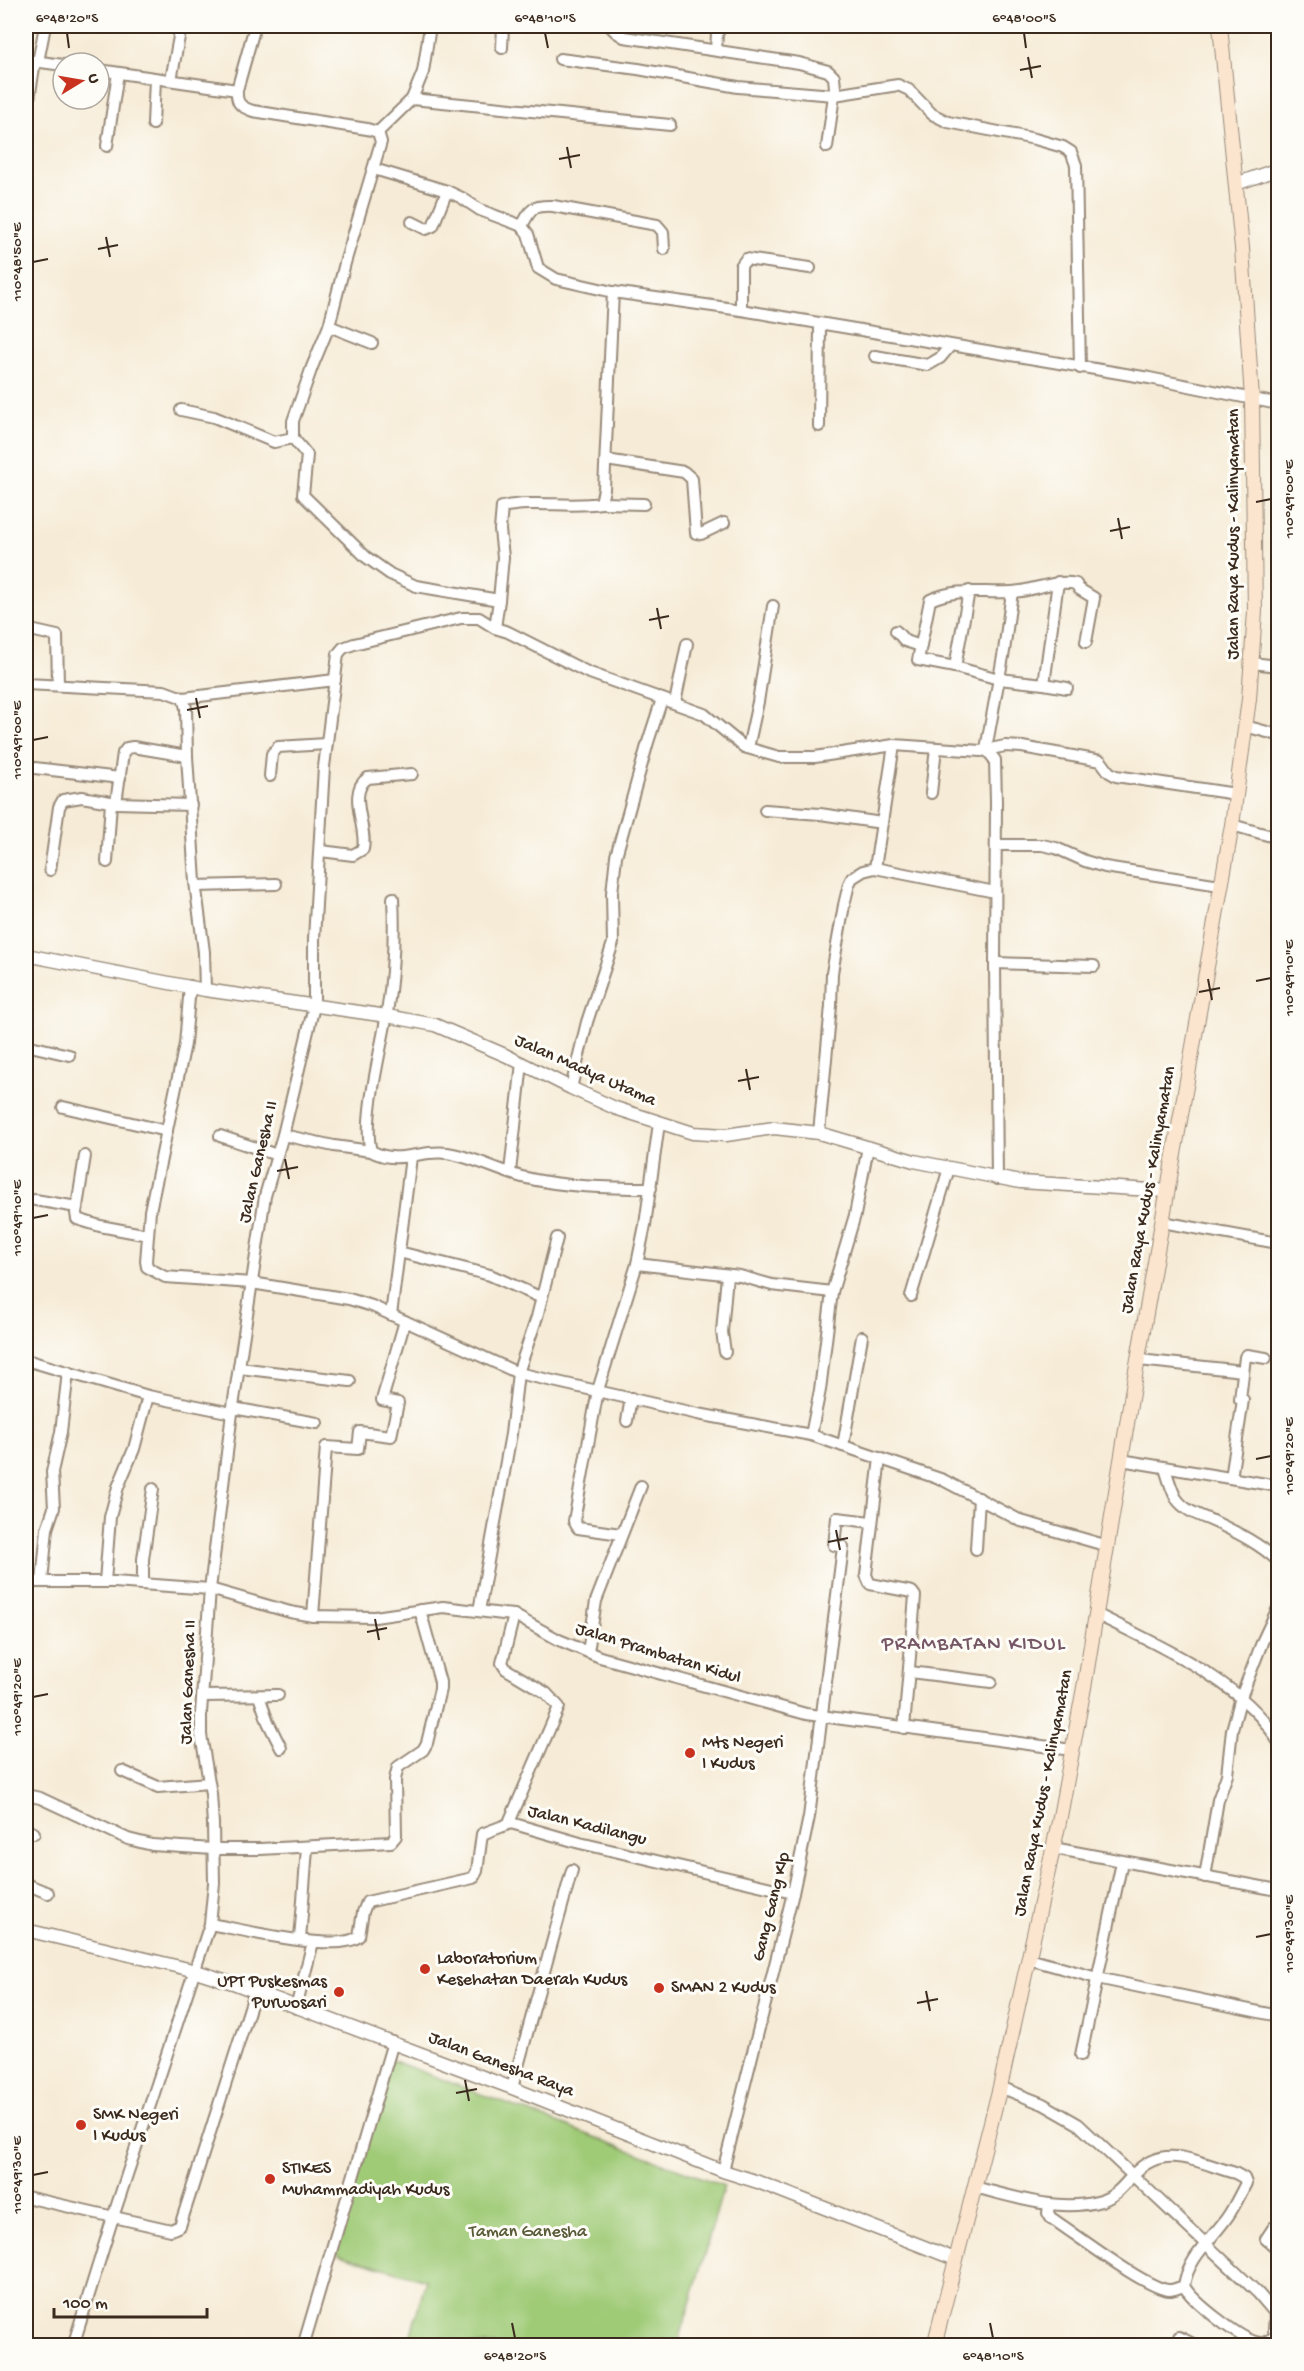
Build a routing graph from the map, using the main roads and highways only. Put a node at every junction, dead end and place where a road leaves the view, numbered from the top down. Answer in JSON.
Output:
{"nodes":[{"id":1,"x":1220,"y":26,"type":"edge"},
{"id":2,"x":934,"y":2346,"type":"edge"}],
"edges":[{"from":1,"to":2,"type":"main road","name":"Jalan Raya Kudus - Kalinyamatan"}]}
